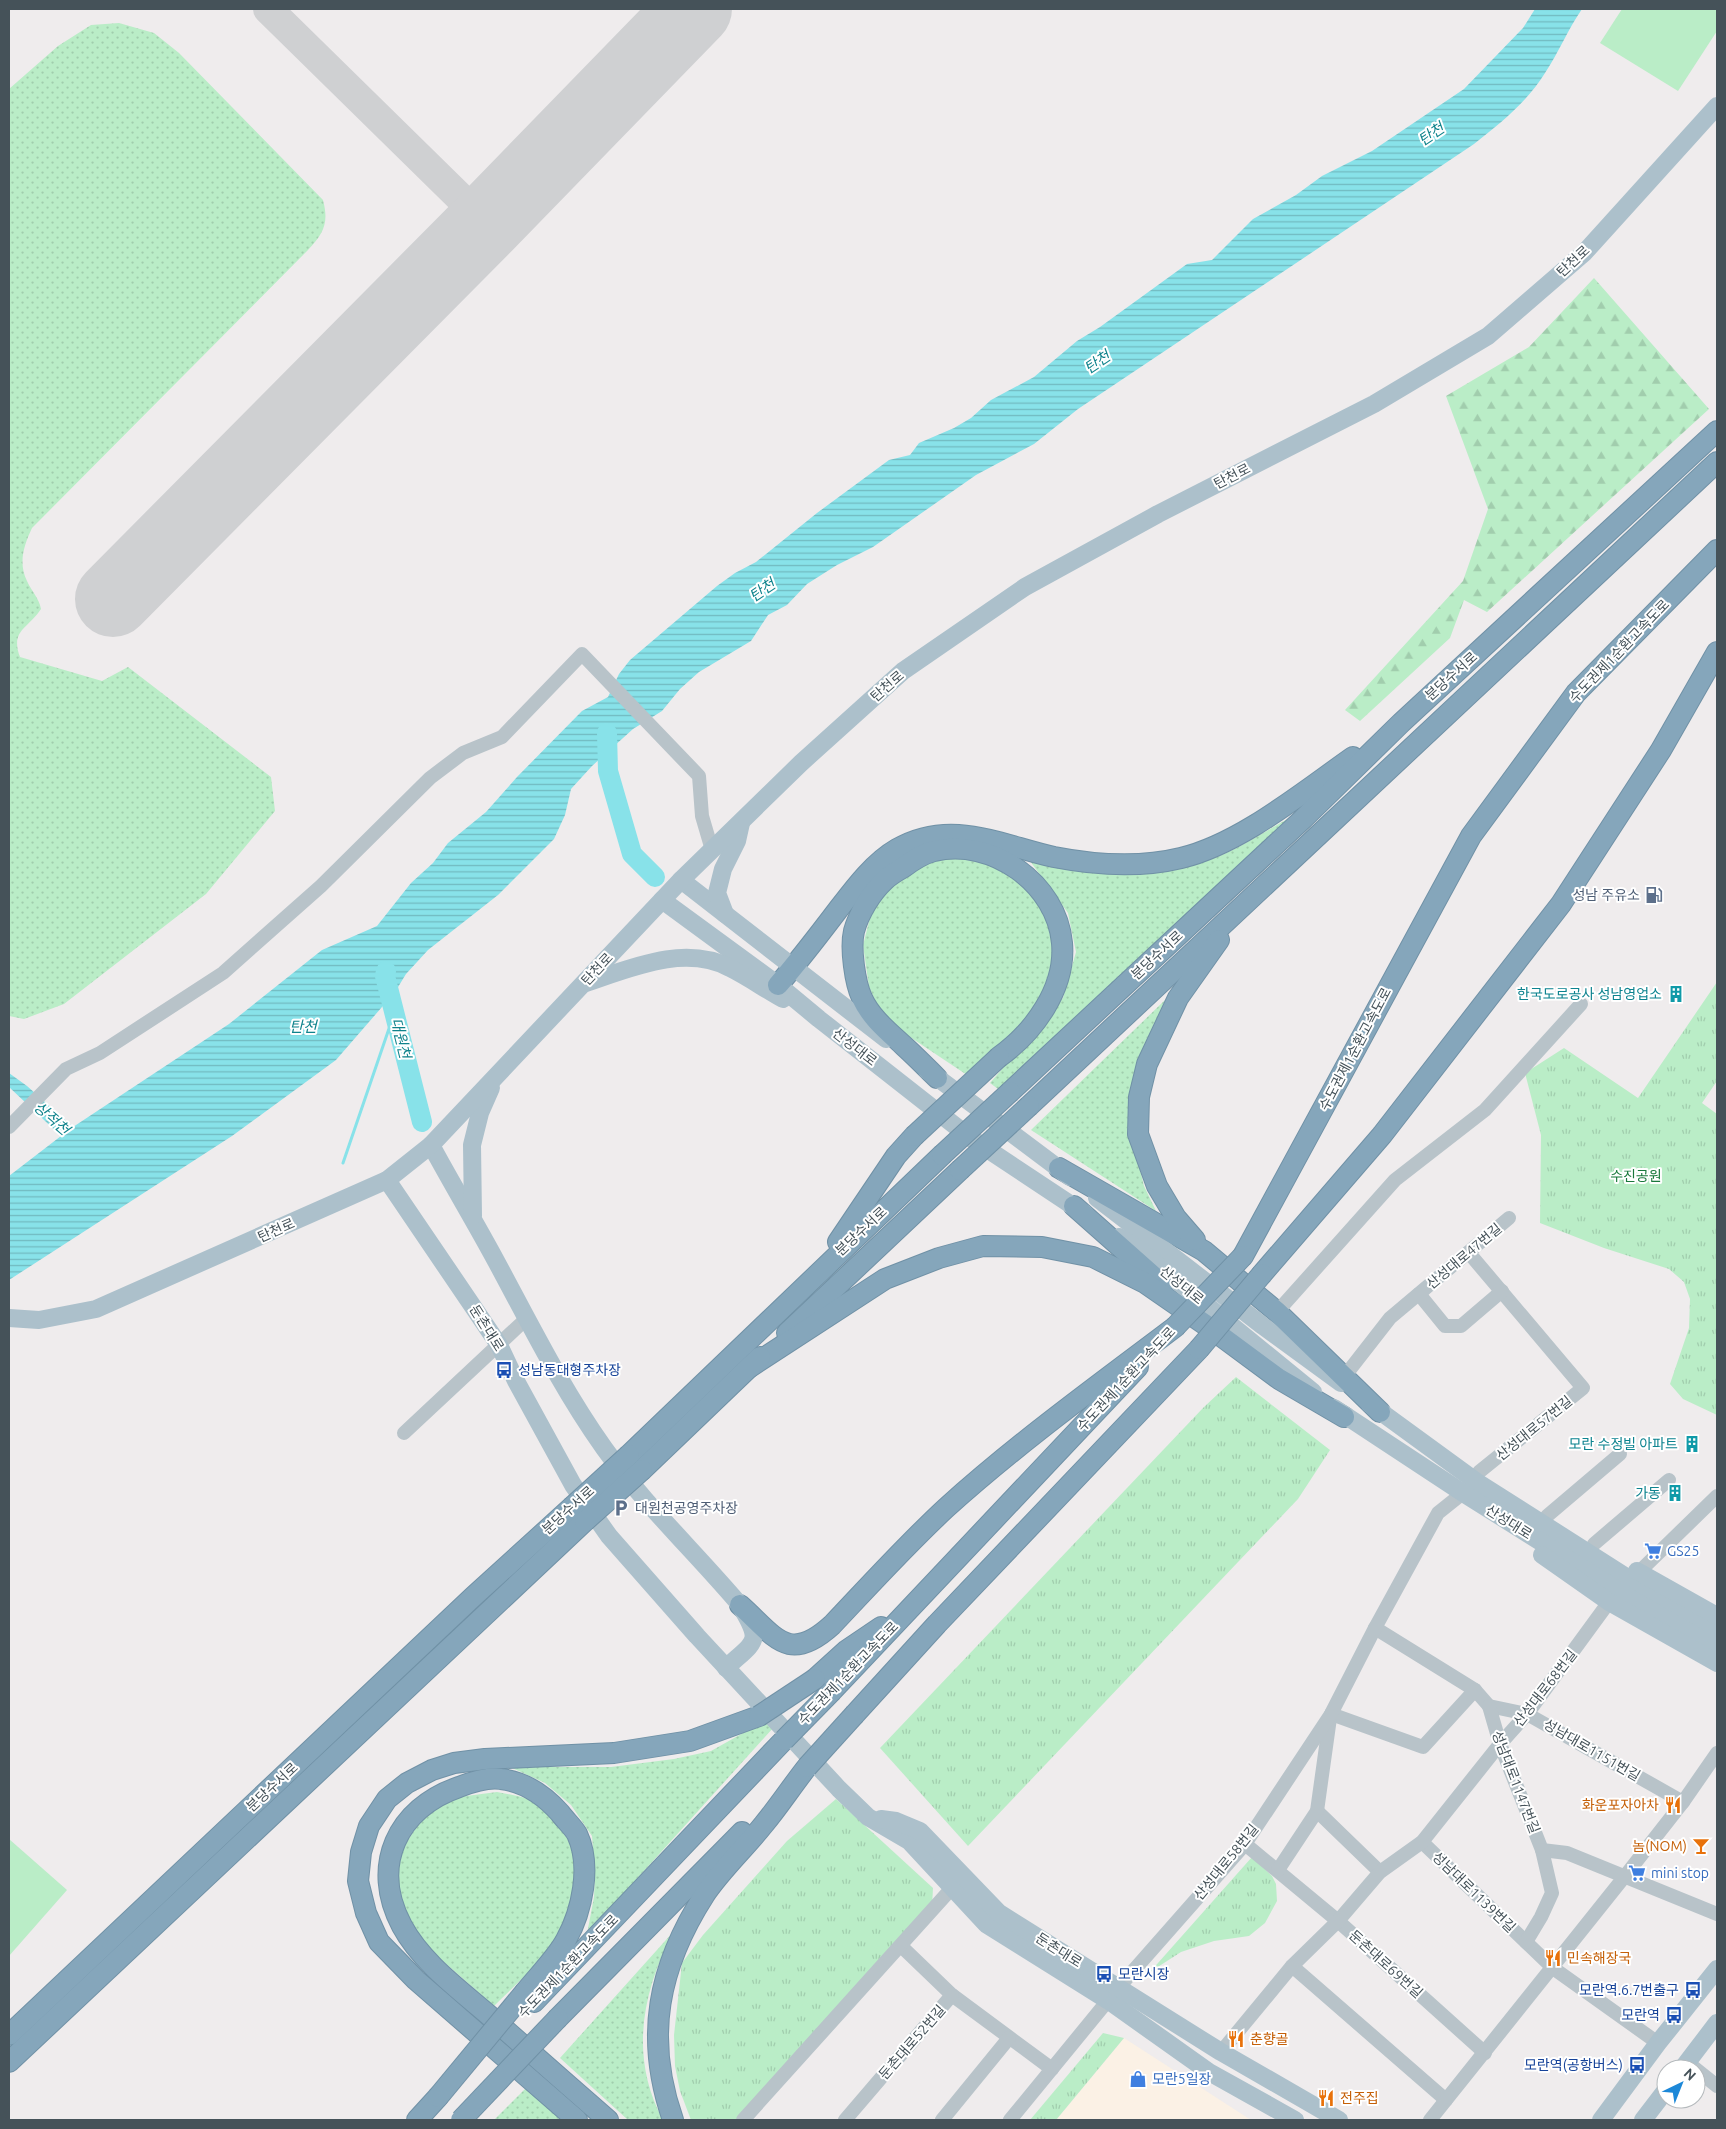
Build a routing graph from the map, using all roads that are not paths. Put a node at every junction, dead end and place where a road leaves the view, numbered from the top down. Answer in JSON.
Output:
{"nodes":[{"id":1,"x":1717,"y":106,"type":"edge"},
{"id":2,"x":1717,"y":431,"type":"edge"},
{"id":3,"x":1717,"y":462,"type":"edge"},
{"id":4,"x":1717,"y":550,"type":"edge"},
{"id":5,"x":1717,"y":652,"type":"edge"},
{"id":6,"x":1401,"y":722,"type":"junction"},
{"id":7,"x":741,"y":821,"type":"junction"},
{"id":8,"x":712,"y":850,"type":"junction"},
{"id":9,"x":681,"y":880,"type":"junction"},
{"id":10,"x":662,"y":900,"type":"junction"},
{"id":11,"x":1248,"y":902,"type":"junction"},
{"id":12,"x":725,"y":915,"type":"junction"},
{"id":13,"x":793,"y":968,"type":"junction"},
{"id":14,"x":583,"y":984,"type":"junction"},
{"id":15,"x":778,"y":985,"type":"junction"},
{"id":16,"x":1581,"y":1004,"type":"dead end"},
{"id":17,"x":819,"y":1019,"type":"junction"},
{"id":18,"x":496,"y":1077,"type":"junction"},
{"id":19,"x":937,"y":1078,"type":"junction"},
{"id":20,"x":9,"y":1127,"type":"edge"},
{"id":21,"x":431,"y":1145,"type":"junction"},
{"id":22,"x":1059,"y":1168,"type":"junction"},
{"id":23,"x":387,"y":1180,"type":"junction"},
{"id":24,"x":1074,"y":1206,"type":"junction"},
{"id":25,"x":1510,"y":1218,"type":"dead end"},
{"id":26,"x":473,"y":1219,"type":"junction"},
{"id":27,"x":1204,"y":1251,"type":"junction"},
{"id":28,"x":1469,"y":1253,"type":"junction"},
{"id":29,"x":811,"y":1279,"type":"junction"},
{"id":30,"x":1502,"y":1291,"type":"junction"},
{"id":31,"x":1419,"y":1294,"type":"junction"},
{"id":32,"x":1278,"y":1312,"type":"junction"},
{"id":33,"x":9,"y":1318,"type":"edge"},
{"id":34,"x":526,"y":1319,"type":"junction"},
{"id":35,"x":1175,"y":1327,"type":"junction"},
{"id":36,"x":1210,"y":1328,"type":"junction"},
{"id":37,"x":499,"y":1345,"type":"junction"},
{"id":38,"x":750,"y":1367,"type":"junction"},
{"id":39,"x":1344,"y":1377,"type":"junction"},
{"id":40,"x":1380,"y":1412,"type":"junction"},
{"id":41,"x":1344,"y":1417,"type":"junction"},
{"id":42,"x":404,"y":1433,"type":"dead end"},
{"id":43,"x":1620,"y":1454,"type":"dead end"},
{"id":44,"x":1479,"y":1472,"type":"junction"},
{"id":45,"x":1669,"y":1480,"type":"dead end"},
{"id":46,"x":1463,"y":1493,"type":"junction"},
{"id":47,"x":1717,"y":1496,"type":"edge"},
{"id":48,"x":578,"y":1514,"type":"junction"},
{"id":49,"x":1547,"y":1516,"type":"junction"},
{"id":50,"x":1594,"y":1544,"type":"junction"},
{"id":51,"x":1639,"y":1587,"type":"junction"},
{"id":52,"x":1609,"y":1602,"type":"junction"},
{"id":53,"x":916,"y":1603,"type":"junction"},
{"id":54,"x":740,"y":1605,"type":"junction"},
{"id":55,"x":1717,"y":1616,"type":"edge"},
{"id":56,"x":1375,"y":1628,"type":"junction"},
{"id":57,"x":1717,"y":1631,"type":"edge"},
{"id":58,"x":1717,"y":1648,"type":"edge"},
{"id":59,"x":1717,"y":1664,"type":"edge"},
{"id":60,"x":726,"y":1668,"type":"junction"},
{"id":61,"x":1475,"y":1690,"type":"junction"},
{"id":62,"x":1489,"y":1706,"type":"junction"},
{"id":63,"x":1331,"y":1714,"type":"junction"},
{"id":64,"x":1527,"y":1714,"type":"junction"},
{"id":65,"x":1500,"y":1744,"type":"junction"},
{"id":66,"x":1716,"y":1758,"type":"edge"},
{"id":67,"x":807,"y":1767,"type":"junction"},
{"id":68,"x":1683,"y":1802,"type":"junction"},
{"id":69,"x":1317,"y":1811,"type":"junction"},
{"id":70,"x":868,"y":1817,"type":"junction"},
{"id":71,"x":1422,"y":1842,"type":"junction"},
{"id":72,"x":1244,"y":1844,"type":"junction"},
{"id":73,"x":1542,"y":1850,"type":"junction"},
{"id":74,"x":1278,"y":1870,"type":"junction"},
{"id":75,"x":1380,"y":1872,"type":"junction"},
{"id":76,"x":1626,"y":1876,"type":"junction"},
{"id":77,"x":952,"y":1888,"type":"junction"},
{"id":78,"x":1717,"y":1914,"type":"edge"},
{"id":79,"x":1338,"y":1921,"type":"junction"},
{"id":80,"x":1526,"y":1942,"type":"junction"},
{"id":81,"x":901,"y":1946,"type":"junction"},
{"id":82,"x":1292,"y":1966,"type":"junction"},
{"id":83,"x":1553,"y":1968,"type":"junction"},
{"id":84,"x":1717,"y":1969,"type":"edge"},
{"id":85,"x":1114,"y":1994,"type":"junction"},
{"id":86,"x":952,"y":1995,"type":"junction"},
{"id":87,"x":530,"y":1997,"type":"junction"},
{"id":88,"x":1717,"y":2023,"type":"edge"},
{"id":89,"x":9,"y":2035,"type":"edge"},
{"id":90,"x":1010,"y":2038,"type":"junction"},
{"id":91,"x":1658,"y":2043,"type":"junction"},
{"id":92,"x":1221,"y":2052,"type":"junction"},
{"id":93,"x":1484,"y":2053,"type":"junction"},
{"id":94,"x":1690,"y":2059,"type":"edge"},
{"id":95,"x":9,"y":2062,"type":"edge"},
{"id":96,"x":1052,"y":2068,"type":"junction"},
{"id":97,"x":1706,"y":2079,"type":"edge"},
{"id":98,"x":1717,"y":2086,"type":"edge"},
{"id":99,"x":1446,"y":2100,"type":"junction"},
{"id":100,"x":1656,"y":2103,"type":"edge"},
{"id":101,"x":417,"y":2120,"type":"edge"},
{"id":102,"x":461,"y":2120,"type":"edge"},
{"id":103,"x":576,"y":2120,"type":"edge"},
{"id":104,"x":608,"y":2120,"type":"edge"},
{"id":105,"x":673,"y":2120,"type":"edge"},
{"id":106,"x":743,"y":2120,"type":"edge"},
{"id":107,"x":845,"y":2120,"type":"edge"},
{"id":108,"x":942,"y":2120,"type":"edge"},
{"id":109,"x":1010,"y":2120,"type":"edge"},
{"id":110,"x":1295,"y":2120,"type":"edge"},
{"id":111,"x":1339,"y":2120,"type":"edge"},
{"id":112,"x":1430,"y":2120,"type":"edge"},
{"id":113,"x":1601,"y":2120,"type":"edge"},
{"id":114,"x":1643,"y":2120,"type":"edge"}],
"edges":[{"from":1,"to":7,"type":"main road","name":"탄천로"},
{"from":2,"to":6,"type":"highway","name":"분당수서로"},
{"from":3,"to":11,"type":"highway","name":"분당수서로"},
{"from":4,"to":35,"type":"highway","name":"수도권제1순환고속도로","bridge":true},
{"from":5,"to":67,"type":"highway","name":"수도권제1순환고속도로","bridge":true},
{"from":6,"to":13,"type":"highway"},
{"from":6,"to":29,"type":"highway","name":"분당수서로","bridge":true},
{"from":7,"to":8,"type":"main road","name":"탄천로"},
{"from":7,"to":12,"type":"main road"},
{"from":8,"to":9,"type":"main road","name":"탄천로"},
{"from":8,"to":20,"type":"street"},
{"from":9,"to":10,"type":"main road","name":"탄천로"},
{"from":9,"to":12,"type":"main road","name":"산성대로"},
{"from":10,"to":14,"type":"main road","name":"탄천로"},
{"from":10,"to":15,"type":"main road","name":"산성대로"},
{"from":11,"to":27,"type":"highway"},
{"from":11,"to":38,"type":"highway","name":"분당수서로","bridge":true},
{"from":12,"to":13,"type":"main road","name":"산성대로"},
{"from":13,"to":15,"type":"highway"},
{"from":13,"to":19,"type":"main road","name":"산성대로"},
{"from":14,"to":17,"type":"main road"},
{"from":14,"to":18,"type":"main road","name":"탄천로"},
{"from":15,"to":17,"type":"main road","name":"산성대로"},
{"from":16,"to":32,"type":"street"},
{"from":17,"to":24,"type":"main road","name":"산성대로"},
{"from":18,"to":21,"type":"main road","name":"탄천로"},
{"from":18,"to":26,"type":"main road"},
{"from":19,"to":22,"type":"main road","name":"산성대로"},
{"from":19,"to":29,"type":"highway","bridge":true},
{"from":21,"to":23,"type":"main road","name":"탄천로"},
{"from":21,"to":26,"type":"main road"},
{"from":22,"to":27,"type":"highway"},
{"from":22,"to":40,"type":"main road","name":"산성대로"},
{"from":23,"to":33,"type":"main road","name":"탄천로"},
{"from":23,"to":37,"type":"main road","name":"둔촌대로"},
{"from":24,"to":36,"type":"highway"},
{"from":24,"to":41,"type":"main road","name":"산성대로"},
{"from":25,"to":28,"type":"street","name":"산성대로47번길"},
{"from":26,"to":34,"type":"main road"},
{"from":27,"to":32,"type":"highway"},
{"from":28,"to":30,"type":"street","name":"산성대로57번길"},
{"from":28,"to":31,"type":"street","name":"산성대로47번길"},
{"from":29,"to":48,"type":"highway","name":"분당수서로","bridge":true},
{"from":30,"to":31,"type":"street","name":"산성대로47번길"},
{"from":30,"to":44,"type":"street","name":"산성대로57번길"},
{"from":31,"to":39,"type":"street","name":"산성대로47번길"},
{"from":32,"to":39,"type":"highway"},
{"from":34,"to":37,"type":"street"},
{"from":34,"to":54,"type":"main road"},
{"from":35,"to":53,"type":"highway","name":"수도권제1순환고속도로"},
{"from":35,"to":54,"type":"highway"},
{"from":36,"to":38,"type":"highway"},
{"from":36,"to":41,"type":"highway"},
{"from":37,"to":42,"type":"street"},
{"from":37,"to":60,"type":"main road","name":"둔촌대로"},
{"from":38,"to":48,"type":"highway","name":"분당수서로","bridge":true},
{"from":39,"to":40,"type":"highway"},
{"from":40,"to":44,"type":"main road"},
{"from":40,"to":51,"type":"main road","name":"산성대로"},
{"from":41,"to":46,"type":"main road","name":"산성대로"},
{"from":43,"to":49,"type":"street"},
{"from":44,"to":49,"type":"main road"},
{"from":45,"to":50,"type":"street"},
{"from":46,"to":51,"type":"main road","name":"산성대로"},
{"from":46,"to":52,"type":"main road"},
{"from":46,"to":56,"type":"street","name":"산성대로58번길"},
{"from":47,"to":51,"type":"street"},
{"from":48,"to":89,"type":"highway","name":"분당수서로"},
{"from":48,"to":95,"type":"highway","name":"분당수서로"},
{"from":49,"to":50,"type":"main road"},
{"from":50,"to":51,"type":"main road"},
{"from":51,"to":55,"type":"main road"},
{"from":51,"to":57,"type":"main road","name":"산성대로"},
{"from":51,"to":58,"type":"main road","name":"산성대로"},
{"from":52,"to":59,"type":"main road"},
{"from":52,"to":64,"type":"street","name":"산성대로68번길"},
{"from":53,"to":87,"type":"highway","name":"수도권제1순환고속도로","bridge":true},
{"from":53,"to":103,"type":"highway","bridge":true},
{"from":54,"to":60,"type":"main road"},
{"from":56,"to":61,"type":"street"},
{"from":56,"to":63,"type":"street","name":"산성대로58번길"},
{"from":60,"to":70,"type":"main road","name":"둔촌대로"},
{"from":61,"to":62,"type":"street"},
{"from":61,"to":63,"type":"street"},
{"from":62,"to":64,"type":"street","name":"성남대로1151번길"},
{"from":62,"to":65,"type":"street","name":"성남대로1147번길"},
{"from":63,"to":69,"type":"street"},
{"from":63,"to":72,"type":"street","name":"산성대로58번길"},
{"from":64,"to":65,"type":"street","name":"산성대로68번길"},
{"from":64,"to":68,"type":"street","name":"성남대로1151번길"},
{"from":65,"to":71,"type":"street","name":"산성대로68번길"},
{"from":65,"to":73,"type":"street","name":"성남대로1147번길"},
{"from":66,"to":68,"type":"street"},
{"from":67,"to":102,"type":"highway","name":"수도권제1순환고속도로","bridge":true},
{"from":67,"to":105,"type":"highway"},
{"from":68,"to":76,"type":"street"},
{"from":69,"to":74,"type":"street"},
{"from":69,"to":75,"type":"street"},
{"from":70,"to":77,"type":"main road","name":"둔촌대로"},
{"from":70,"to":85,"type":"main road","name":"둔촌대로"},
{"from":71,"to":75,"type":"street","name":"둔촌대로69번길"},
{"from":71,"to":80,"type":"street","name":"성남대로1139번길"},
{"from":72,"to":74,"type":"street"},
{"from":72,"to":85,"type":"street","name":"산성대로58번길"},
{"from":73,"to":76,"type":"street","name":"성남대로1147번길"},
{"from":73,"to":80,"type":"street","name":"성남대로1139번길"},
{"from":74,"to":79,"type":"street"},
{"from":75,"to":79,"type":"street","name":"둔촌대로69번길"},
{"from":76,"to":78,"type":"street","name":"성남대로1147번길"},
{"from":76,"to":83,"type":"street"},
{"from":77,"to":81,"type":"street"},
{"from":77,"to":85,"type":"main road","name":"둔촌대로"},
{"from":79,"to":82,"type":"street","name":"둔촌대로69번길"},
{"from":79,"to":93,"type":"street","name":"둔촌대로69번길"},
{"from":80,"to":83,"type":"street","name":"성남대로1139번길"},
{"from":81,"to":86,"type":"street","name":"둔촌대로52번길"},
{"from":81,"to":106,"type":"street"},
{"from":82,"to":92,"type":"street","name":"둔촌대로69번길"},
{"from":82,"to":99,"type":"street"},
{"from":83,"to":91,"type":"street","name":"성남대로1139번길"},
{"from":83,"to":93,"type":"street"},
{"from":84,"to":91,"type":"main road"},
{"from":85,"to":92,"type":"main road","name":"둔촌대로"},
{"from":85,"to":96,"type":"street","name":"산성대로58번길"},
{"from":85,"to":110,"type":"main road","name":"둔촌대로"},
{"from":86,"to":90,"type":"street"},
{"from":86,"to":107,"type":"street","name":"둔촌대로52번길"},
{"from":87,"to":101,"type":"highway","name":"수도권제1순환고속도로","bridge":true},
{"from":87,"to":104,"type":"highway"},
{"from":88,"to":94,"type":"main road"},
{"from":90,"to":96,"type":"street"},
{"from":90,"to":108,"type":"street"},
{"from":91,"to":113,"type":"main road"},
{"from":92,"to":111,"type":"main road","name":"둔촌대로"},
{"from":93,"to":99,"type":"street"},
{"from":96,"to":109,"type":"street","name":"산성대로58번길"},
{"from":97,"to":98,"type":"street"},
{"from":99,"to":112,"type":"street"},
{"from":100,"to":114,"type":"main road"}]}
